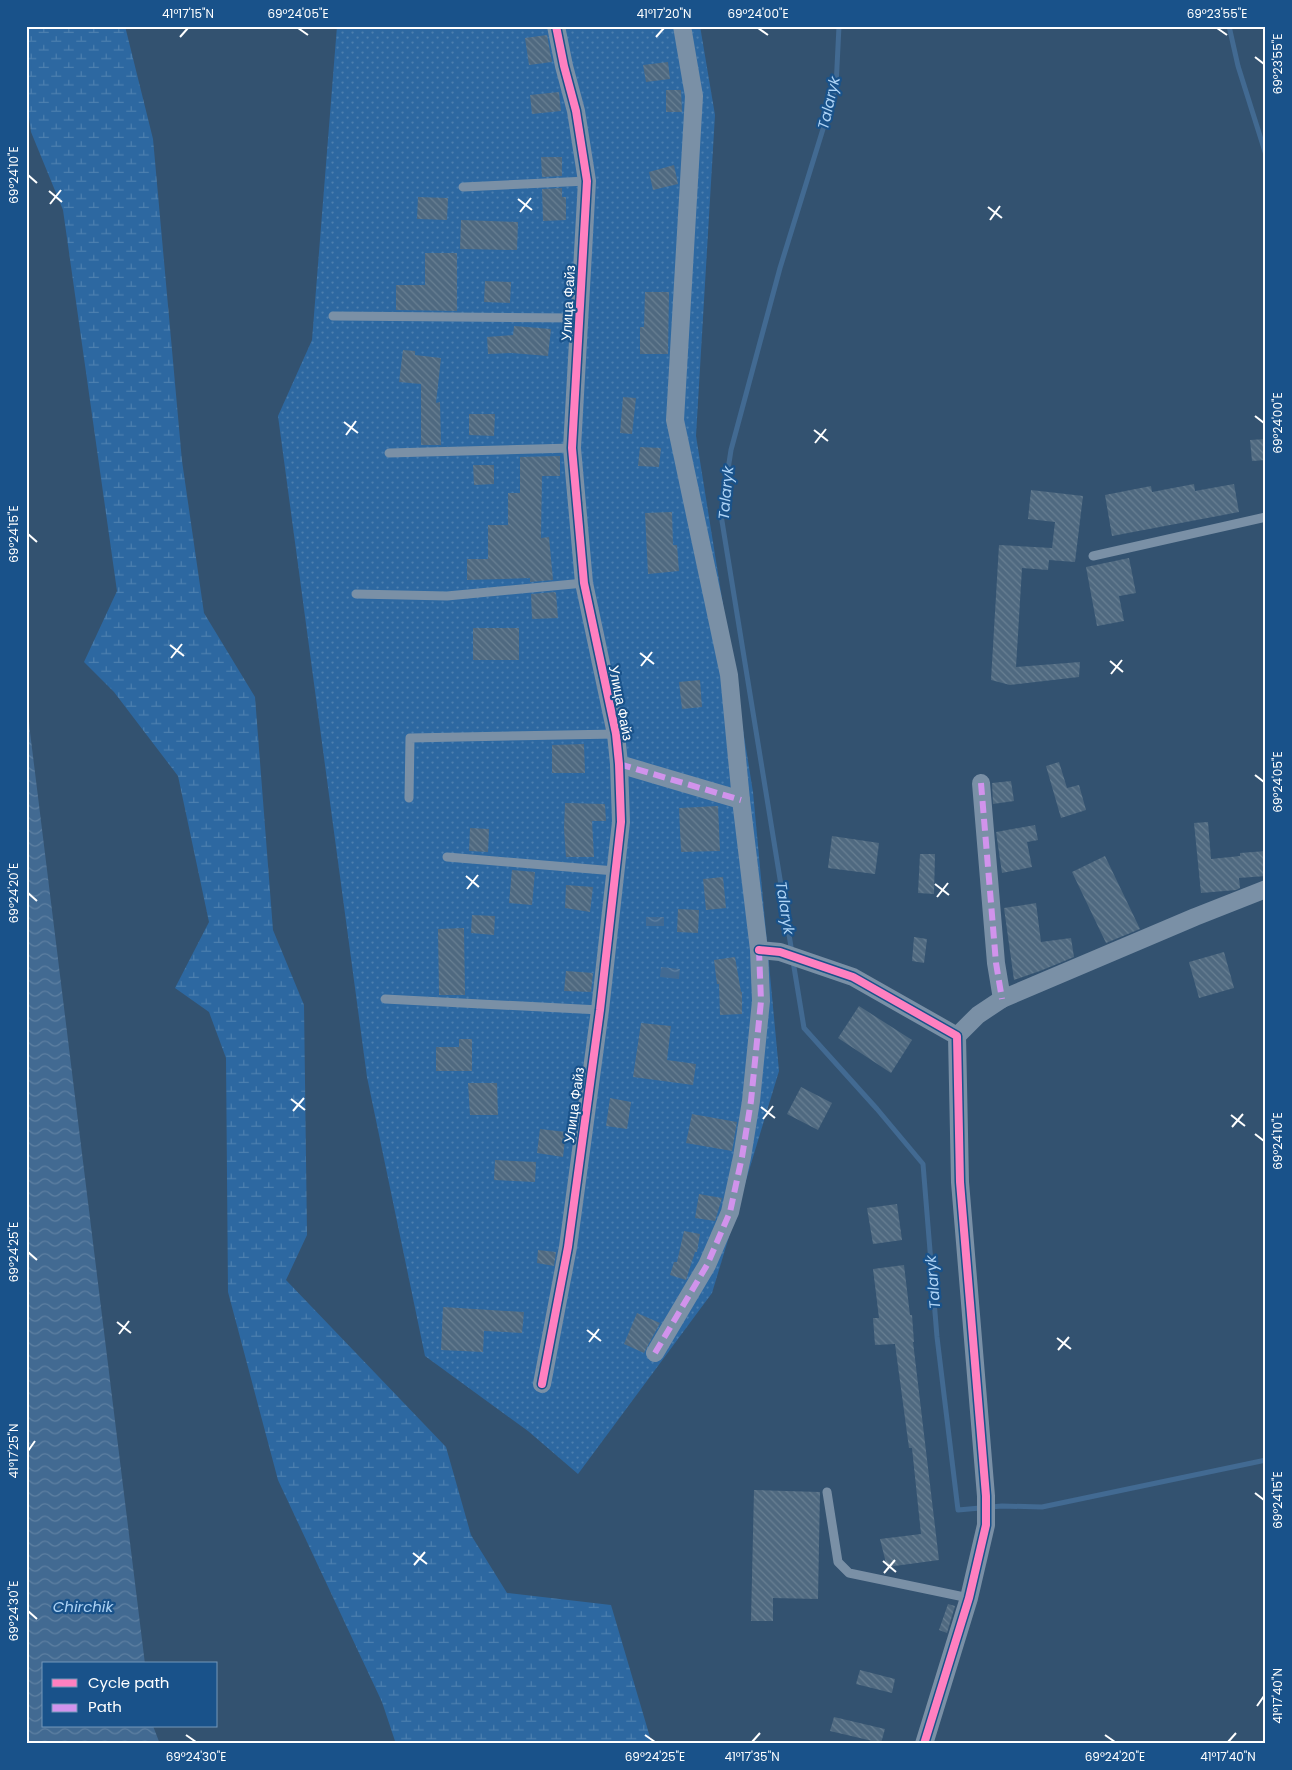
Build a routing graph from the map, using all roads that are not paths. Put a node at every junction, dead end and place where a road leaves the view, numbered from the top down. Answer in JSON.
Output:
{"nodes":[{"id":1,"x":556,"y":26,"type":"edge"},
{"id":2,"x":682,"y":26,"type":"edge"},
{"id":3,"x":587,"y":181,"type":"junction"},
{"id":4,"x":463,"y":187,"type":"dead end"},
{"id":5,"x":333,"y":316,"type":"dead end"},
{"id":6,"x":580,"y":318,"type":"junction"},
{"id":7,"x":572,"y":448,"type":"junction"},
{"id":8,"x":389,"y":453,"type":"dead end"},
{"id":9,"x":1266,"y":517,"type":"edge"},
{"id":10,"x":1093,"y":556,"type":"dead end"},
{"id":11,"x":584,"y":583,"type":"junction"},
{"id":12,"x":356,"y":594,"type":"dead end"},
{"id":13,"x":616,"y":734,"type":"junction"},
{"id":14,"x":619,"y":764,"type":"junction"},
{"id":15,"x":981,"y":783,"type":"dead end"},
{"id":16,"x":409,"y":798,"type":"dead end"},
{"id":17,"x":741,"y":800,"type":"junction"},
{"id":18,"x":447,"y":857,"type":"dead end"},
{"id":19,"x":615,"y":871,"type":"junction"},
{"id":20,"x":1266,"y":889,"type":"edge"},
{"id":21,"x":759,"y":950,"type":"junction"},
{"id":22,"x":1002,"y":999,"type":"junction"},
{"id":23,"x":385,"y":1000,"type":"dead end"},
{"id":24,"x":600,"y":1010,"type":"junction"},
{"id":25,"x":957,"y":1036,"type":"junction"},
{"id":26,"x":655,"y":1354,"type":"dead end"},
{"id":27,"x":542,"y":1384,"type":"dead end"},
{"id":28,"x":827,"y":1492,"type":"dead end"},
{"id":29,"x":968,"y":1598,"type":"junction"},
{"id":30,"x":924,"y":1744,"type":"edge"}],
"edges":[{"from":1,"to":3,"type":"street","name":"Улица Файз"},
{"from":2,"to":17,"type":"street"},
{"from":3,"to":4,"type":"lane"},
{"from":3,"to":6,"type":"street","name":"Улица Файз"},
{"from":5,"to":6,"type":"lane"},
{"from":6,"to":7,"type":"street","name":"Улица Файз"},
{"from":7,"to":8,"type":"lane"},
{"from":7,"to":11,"type":"street","name":"Улица Файз"},
{"from":9,"to":10,"type":"lane"},
{"from":11,"to":12,"type":"lane"},
{"from":11,"to":13,"type":"street","name":"Улица Файз"},
{"from":13,"to":14,"type":"street","name":"Улица Файз"},
{"from":13,"to":16,"type":"lane"},
{"from":14,"to":17,"type":"street"},
{"from":14,"to":19,"type":"street","name":"Улица Файз"},
{"from":15,"to":22,"type":"street"},
{"from":17,"to":21,"type":"street"},
{"from":18,"to":19,"type":"lane"},
{"from":19,"to":24,"type":"street","name":"Улица Файз"},
{"from":20,"to":22,"type":"street"},
{"from":21,"to":25,"type":"street"},
{"from":21,"to":26,"type":"street"},
{"from":22,"to":25,"type":"street"},
{"from":23,"to":24,"type":"lane"},
{"from":24,"to":27,"type":"street","name":"Улица Файз"},
{"from":25,"to":29,"type":"street"},
{"from":28,"to":29,"type":"lane"},
{"from":29,"to":30,"type":"street"}]}
